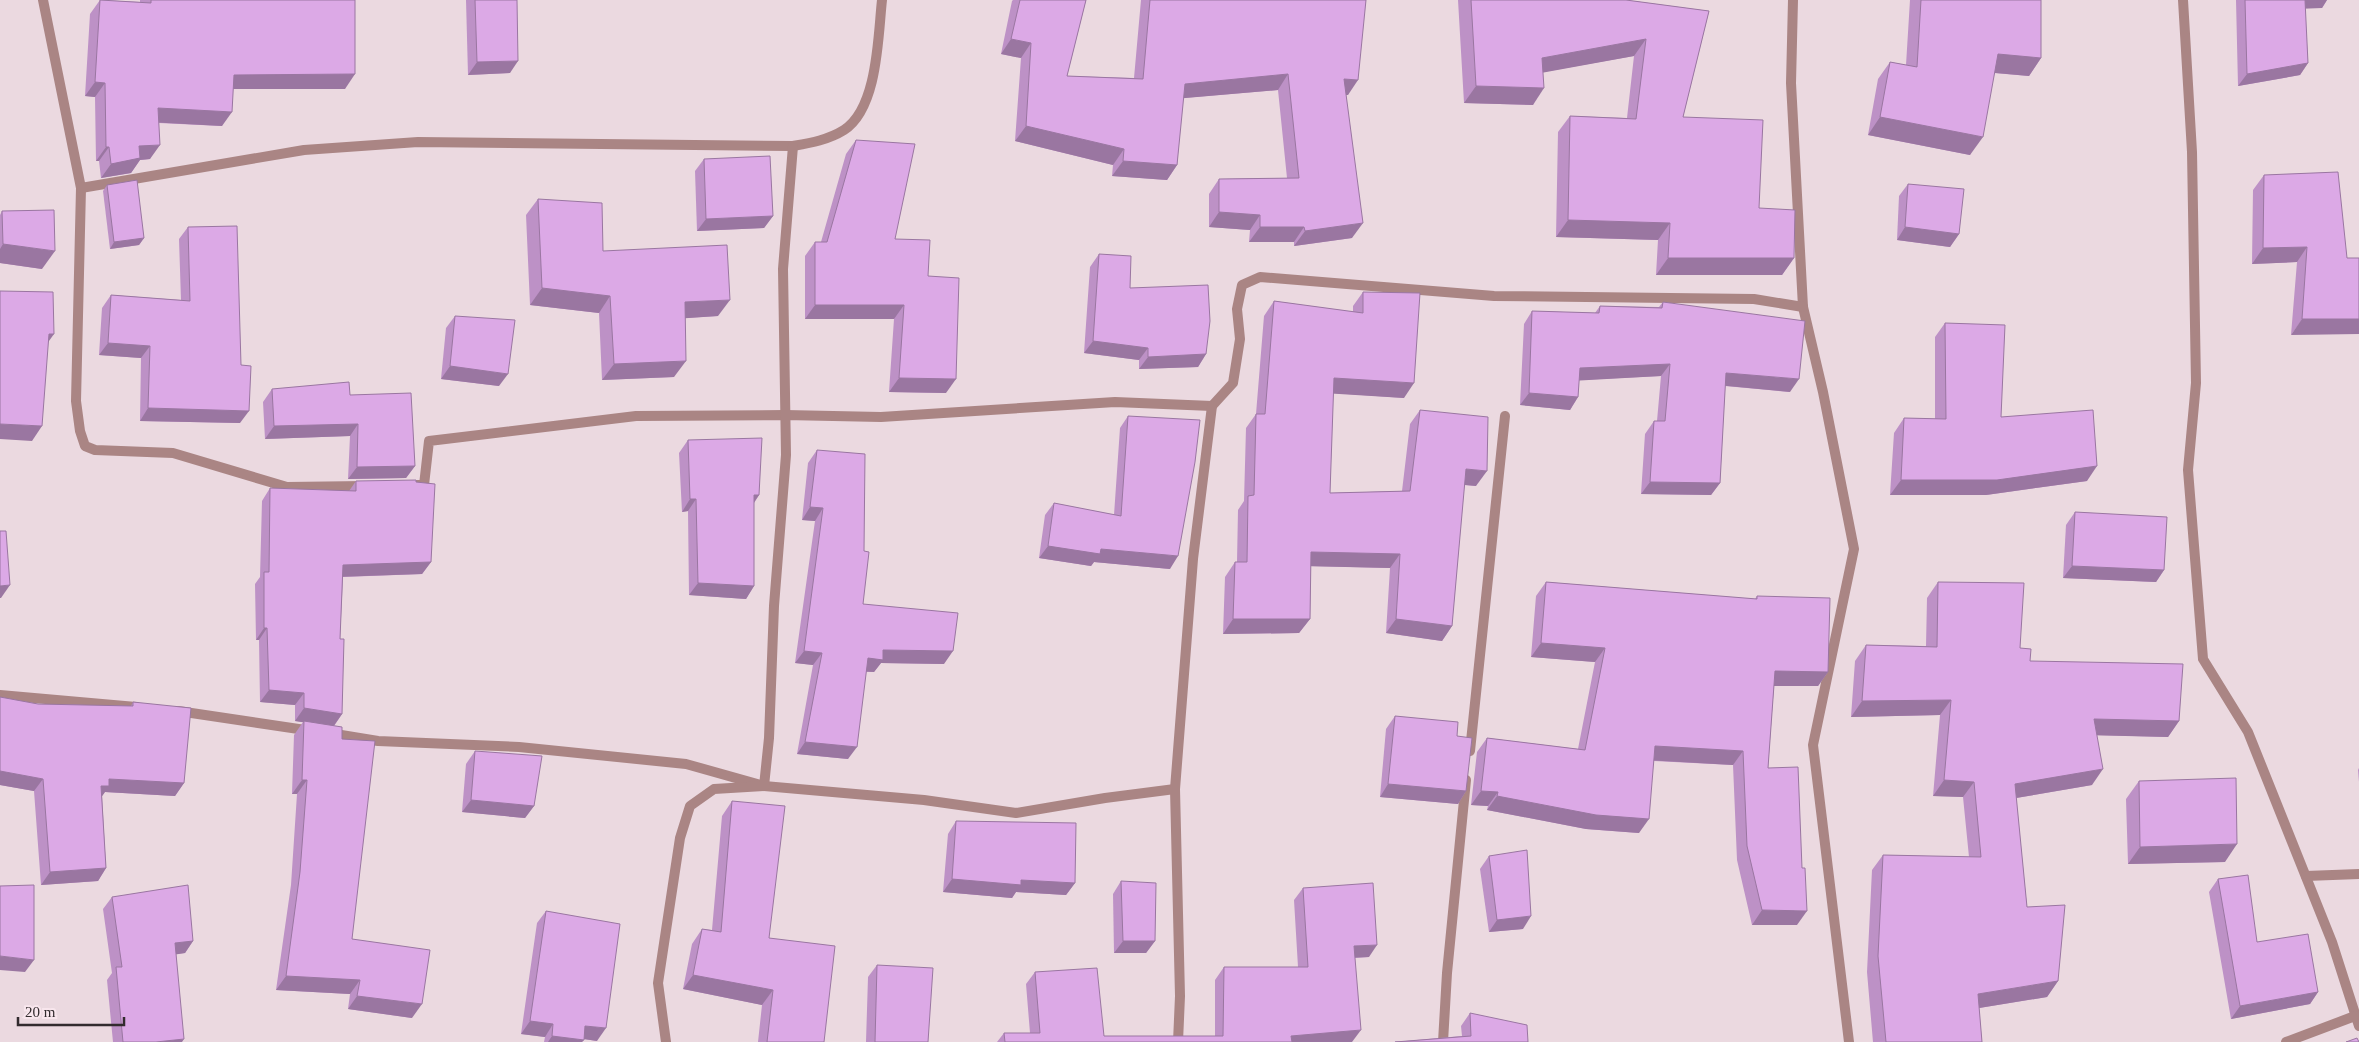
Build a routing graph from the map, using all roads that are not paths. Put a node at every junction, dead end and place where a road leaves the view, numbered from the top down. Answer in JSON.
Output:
{"nodes":[{"id":1,"x":43,"y":0,"type":"edge"},
{"id":2,"x":882,"y":0,"type":"edge"},
{"id":3,"x":1793,"y":0,"type":"edge"},
{"id":4,"x":2183,"y":0,"type":"edge"},
{"id":5,"x":793,"y":146,"type":"junction"},
{"id":6,"x":82,"y":188,"type":"junction"},
{"id":7,"x":1803,"y":307,"type":"junction"},
{"id":8,"x":1212,"y":406,"type":"junction"},
{"id":9,"x":785,"y":415,"type":"junction"},
{"id":10,"x":1505,"y":416,"type":"dead end"},
{"id":11,"x":404,"y":485,"type":"edge"},
{"id":12,"x":375,"y":486,"type":"edge"},
{"id":13,"x":0,"y":695,"type":"edge"},
{"id":14,"x":147,"y":708,"type":"edge"},
{"id":15,"x":167,"y":710,"type":"edge"},
{"id":16,"x":764,"y":786,"type":"junction"},
{"id":17,"x":1176,"y":789,"type":"junction"},
{"id":18,"x":2359,"y":874,"type":"edge"},
{"id":19,"x":2306,"y":876,"type":"junction"},
{"id":20,"x":2357,"y":1021,"type":"edge"},
{"id":21,"x":666,"y":1042,"type":"edge"},
{"id":22,"x":1178,"y":1042,"type":"edge"},
{"id":23,"x":1443,"y":1042,"type":"edge"},
{"id":24,"x":1849,"y":1042,"type":"edge"},
{"id":25,"x":2286,"y":1042,"type":"edge"}],
"edges":[{"from":1,"to":6,"type":"street"},
{"from":2,"to":5,"type":"street"},
{"from":3,"to":7,"type":"street"},
{"from":4,"to":19,"type":"street"},
{"from":5,"to":6,"type":"street"},
{"from":5,"to":9,"type":"street"},
{"from":6,"to":12,"type":"street"},
{"from":7,"to":8,"type":"street"},
{"from":7,"to":24,"type":"street"},
{"from":8,"to":9,"type":"street"},
{"from":8,"to":17,"type":"street"},
{"from":9,"to":11,"type":"street"},
{"from":9,"to":16,"type":"street"},
{"from":10,"to":23,"type":"street"},
{"from":13,"to":14,"type":"street"},
{"from":15,"to":16,"type":"street"},
{"from":16,"to":17,"type":"street"},
{"from":16,"to":21,"type":"street"},
{"from":17,"to":22,"type":"street"},
{"from":18,"to":19,"type":"street"},
{"from":19,"to":20,"type":"street"},
{"from":20,"to":25,"type":"street"}]}
